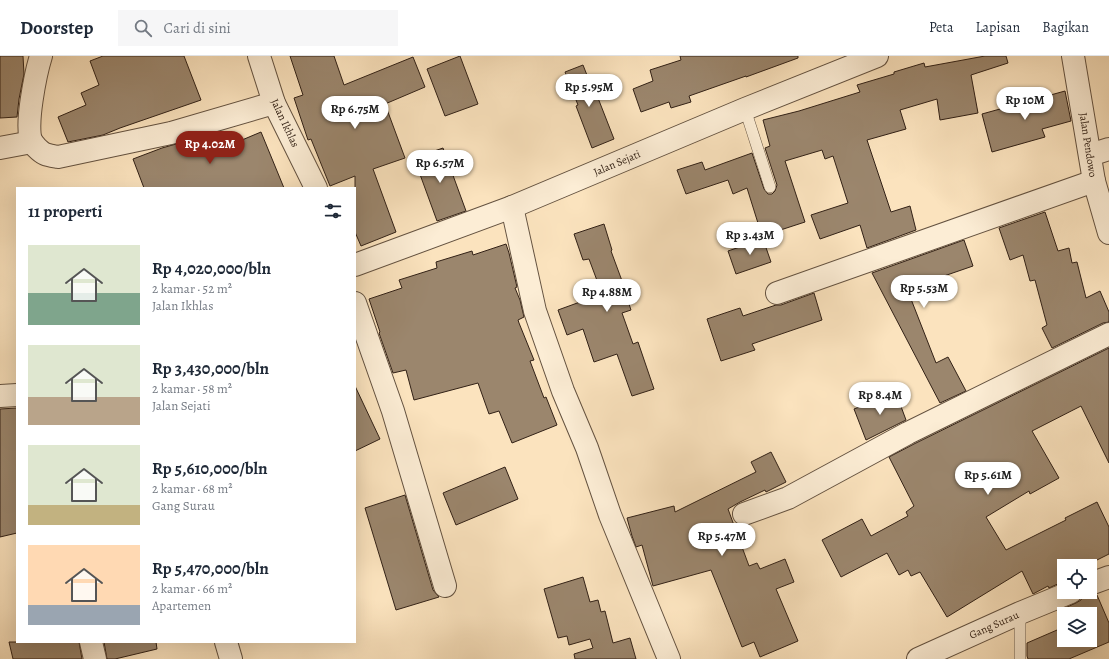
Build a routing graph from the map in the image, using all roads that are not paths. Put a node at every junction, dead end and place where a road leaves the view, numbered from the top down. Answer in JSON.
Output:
{"nodes":[{"id":1,"x":41,"y":56,"type":"edge"},
{"id":2,"x":260,"y":56,"type":"edge"},
{"id":3,"x":877,"y":56,"type":"edge"},
{"id":4,"x":1073,"y":56,"type":"edge"},
{"id":5,"x":274,"y":103,"type":"junction"},
{"id":6,"x":746,"y":109,"type":"junction"},
{"id":7,"x":32,"y":142,"type":"junction"},
{"id":8,"x":0,"y":148,"type":"edge"},
{"id":9,"x":1099,"y":152,"type":"edge"},
{"id":10,"x":1094,"y":181,"type":"junction"},
{"id":11,"x":316,"y":187,"type":"edge"},
{"id":12,"x":770,"y":187,"type":"dead end"},
{"id":13,"x":512,"y":207,"type":"junction"},
{"id":14,"x":1109,"y":233,"type":"edge"},
{"id":15,"x":356,"y":265,"type":"edge"},
{"id":16,"x":777,"y":293,"type":"dead end"},
{"id":17,"x":356,"y":306,"type":"edge"},
{"id":18,"x":1109,"y":334,"type":"edge"},
{"id":19,"x":16,"y":395,"type":"edge"},
{"id":20,"x":0,"y":396,"type":"edge"},
{"id":21,"x":744,"y":514,"type":"dead end"},
{"id":22,"x":445,"y":586,"type":"dead end"},
{"id":23,"x":1057,"y":598,"type":"edge"},
{"id":24,"x":1020,"y":613,"type":"junction"},
{"id":25,"x":91,"y":643,"type":"edge"},
{"id":26,"x":226,"y":643,"type":"edge"},
{"id":27,"x":95,"y":659,"type":"edge"},
{"id":28,"x":231,"y":659,"type":"edge"},
{"id":29,"x":668,"y":659,"type":"edge"},
{"id":30,"x":918,"y":659,"type":"edge"},
{"id":31,"x":1020,"y":659,"type":"edge"}],
"edges":[{"from":1,"to":7,"type":"street"},
{"from":2,"to":5,"type":"street","name":"Jalan Ikhlas"},
{"from":3,"to":6,"type":"street","name":"Jalan Sejati"},
{"from":4,"to":9,"type":"street","name":"Jalan Pendowo"},
{"from":5,"to":7,"type":"street"},
{"from":5,"to":11,"type":"street","name":"Jalan Ikhlas"},
{"from":6,"to":12,"type":"lane"},
{"from":6,"to":13,"type":"street","name":"Jalan Sejati"},
{"from":7,"to":8,"type":"street"},
{"from":9,"to":10,"type":"street","name":"Jalan Pendowo"},
{"from":10,"to":14,"type":"street","name":"Jalan Pendowo"},
{"from":10,"to":16,"type":"street"},
{"from":13,"to":15,"type":"street","name":"Jalan Sejati"},
{"from":13,"to":29,"type":"street"},
{"from":17,"to":22,"type":"street"},
{"from":18,"to":21,"type":"street"},
{"from":19,"to":20,"type":"street"},
{"from":23,"to":24,"type":"street","name":"Gang Surau"},
{"from":24,"to":30,"type":"street","name":"Gang Surau"},
{"from":24,"to":31,"type":"lane"},
{"from":25,"to":27,"type":"street"},
{"from":26,"to":28,"type":"street"}]}
